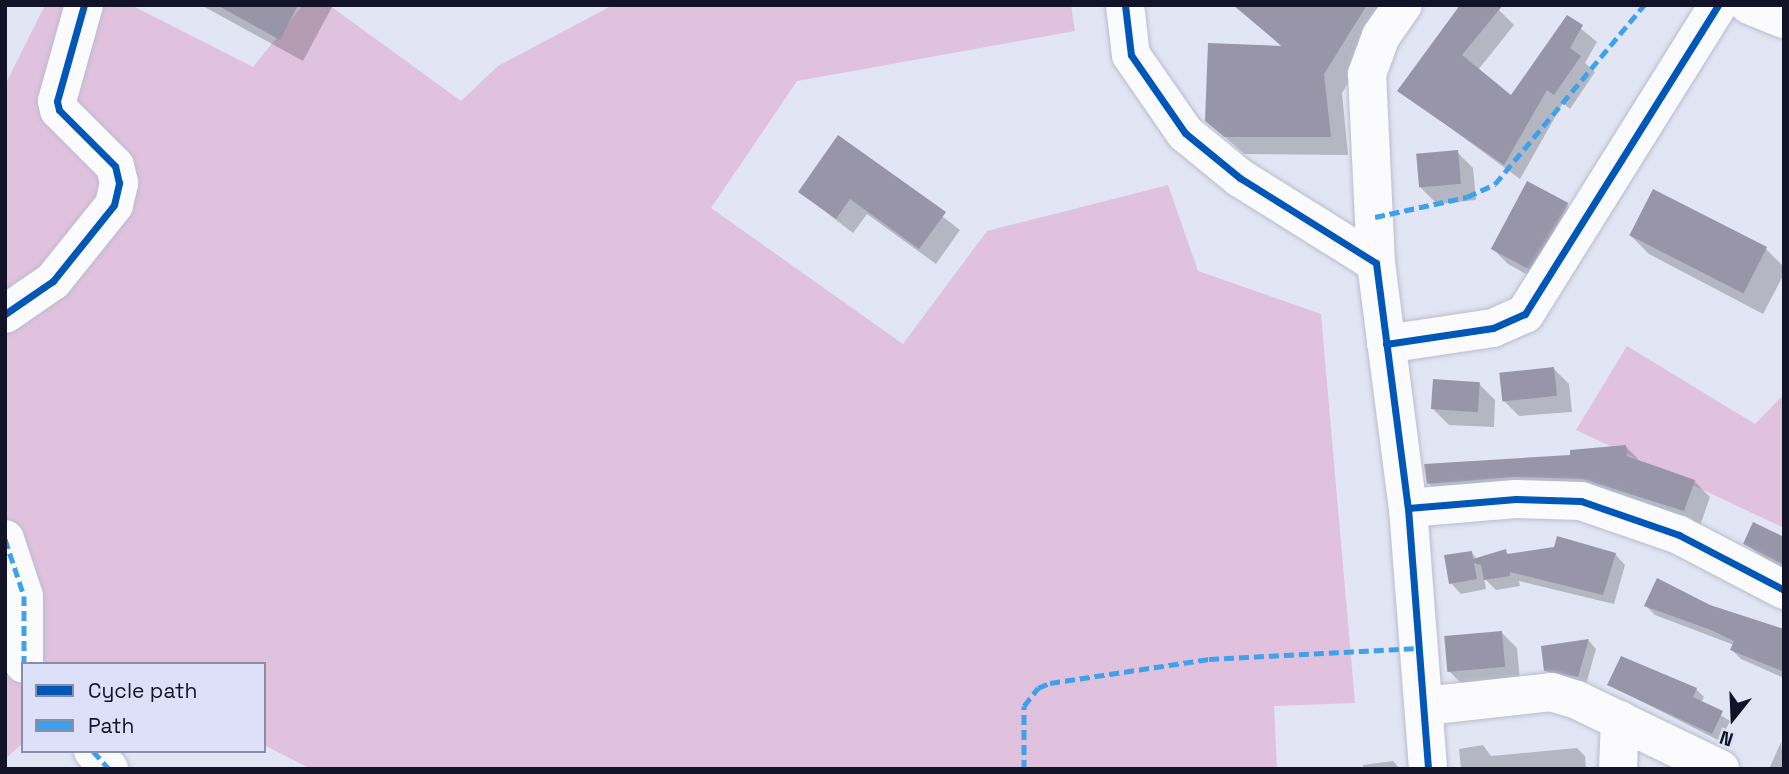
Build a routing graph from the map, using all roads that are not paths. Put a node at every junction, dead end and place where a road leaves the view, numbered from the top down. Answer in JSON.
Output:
{"nodes":[{"id":1,"x":84,"y":5,"type":"edge"},
{"id":2,"x":1403,"y":5,"type":"edge"},
{"id":3,"x":1718,"y":5,"type":"edge"},
{"id":4,"x":1749,"y":5,"type":"edge"},
{"id":5,"x":1134,"y":14,"type":"edge"},
{"id":6,"x":1784,"y":19,"type":"edge"},
{"id":7,"x":1376,"y":262,"type":"junction"},
{"id":8,"x":5,"y":314,"type":"edge"},
{"id":9,"x":1386,"y":344,"type":"junction"},
{"id":10,"x":1408,"y":508,"type":"junction"},
{"id":11,"x":5,"y":539,"type":"edge"},
{"id":12,"x":1784,"y":590,"type":"edge"},
{"id":13,"x":24,"y":662,"type":"edge"},
{"id":14,"x":1425,"y":706,"type":"junction"},
{"id":15,"x":1619,"y":720,"type":"junction"},
{"id":16,"x":95,"y":753,"type":"edge"},
{"id":17,"x":109,"y":769,"type":"edge"},
{"id":18,"x":1428,"y":769,"type":"edge"},
{"id":19,"x":1618,"y":769,"type":"edge"},
{"id":20,"x":1720,"y":769,"type":"edge"}],
"edges":[{"from":1,"to":8,"type":"street"},
{"from":2,"to":7,"type":"street"},
{"from":3,"to":9,"type":"street"},
{"from":4,"to":6,"type":"street"},
{"from":5,"to":7,"type":"street"},
{"from":7,"to":9,"type":"street"},
{"from":9,"to":10,"type":"street"},
{"from":10,"to":12,"type":"street"},
{"from":10,"to":14,"type":"street"},
{"from":11,"to":13,"type":"street"},
{"from":14,"to":15,"type":"street"},
{"from":14,"to":18,"type":"street"},
{"from":15,"to":19,"type":"street"},
{"from":15,"to":20,"type":"street"},
{"from":16,"to":17,"type":"street"}]}
